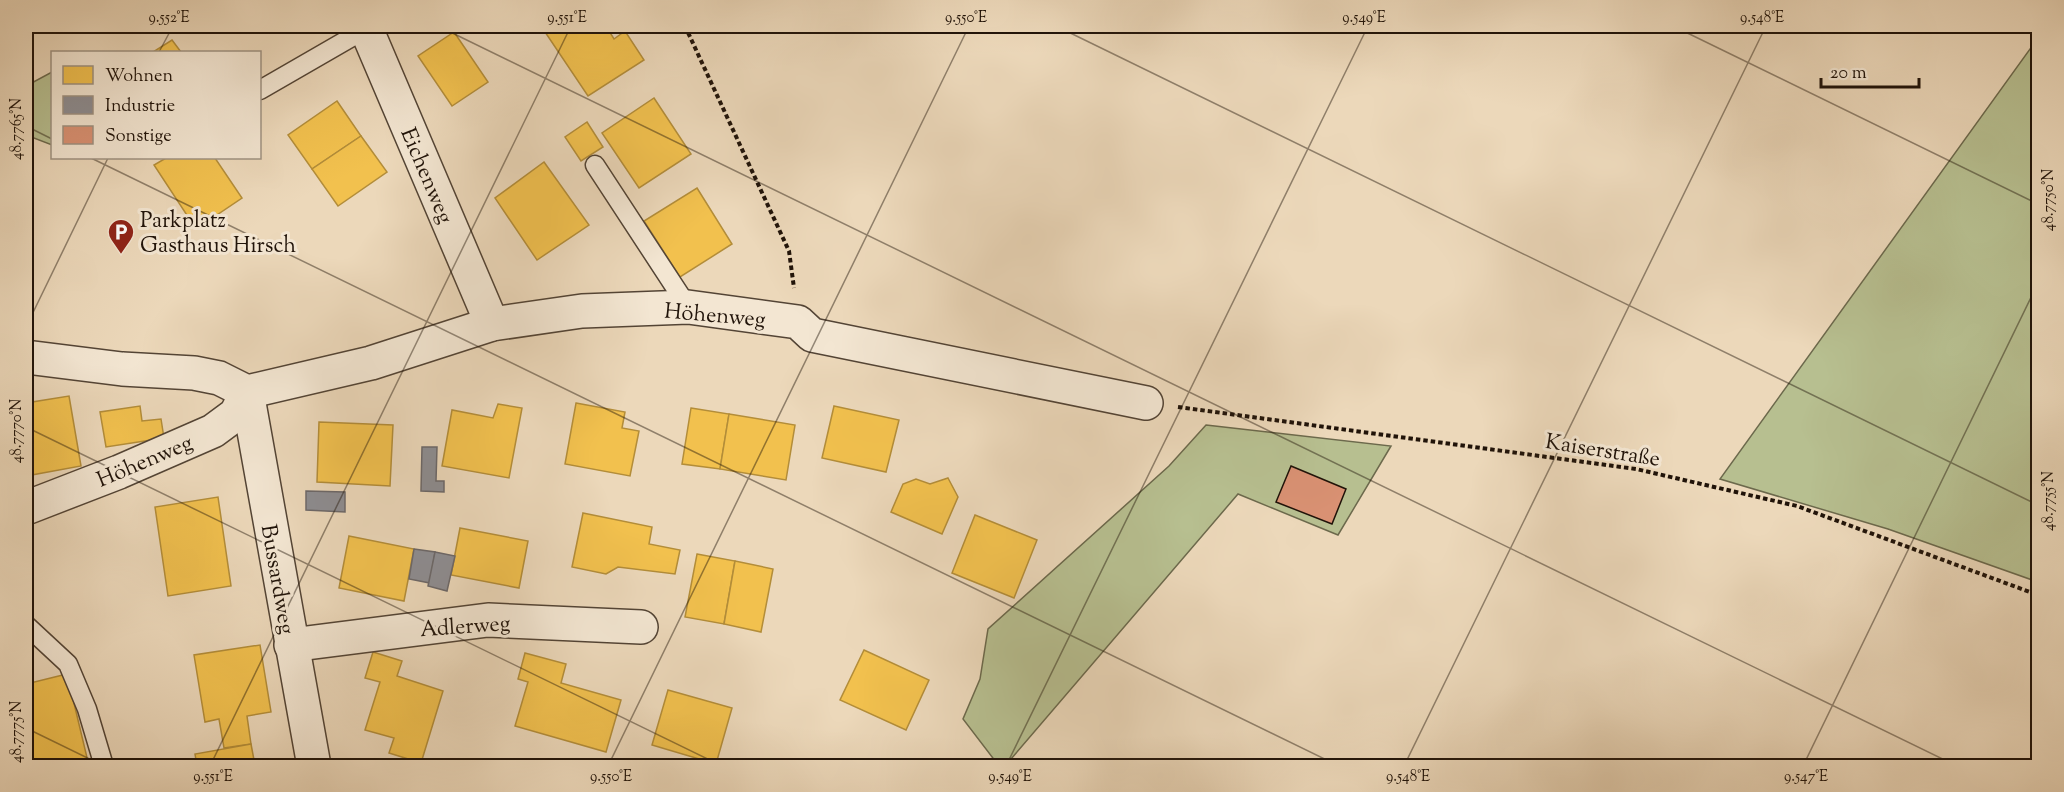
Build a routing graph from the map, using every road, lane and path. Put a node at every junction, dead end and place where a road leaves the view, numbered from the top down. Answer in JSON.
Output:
{"nodes":[{"id":1,"x":368,"y":26,"type":"edge"},
{"id":2,"x":685,"y":26,"type":"edge"},
{"id":3,"x":261,"y":89,"type":"edge"},
{"id":4,"x":595,"y":165,"type":"dead end"},
{"id":5,"x":688,"y":307,"type":"junction"},
{"id":6,"x":798,"y":322,"type":"junction"},
{"id":7,"x":492,"y":324,"type":"junction"},
{"id":8,"x":26,"y":357,"type":"edge"},
{"id":9,"x":247,"y":392,"type":"junction"},
{"id":10,"x":1146,"y":403,"type":"joint"},
{"id":11,"x":26,"y":508,"type":"edge"},
{"id":12,"x":2038,"y":595,"type":"edge"},
{"id":13,"x":26,"y":625,"type":"edge"},
{"id":14,"x":641,"y":627,"type":"dead end"},
{"id":15,"x":291,"y":645,"type":"junction"},
{"id":16,"x":104,"y":766,"type":"edge"},
{"id":17,"x":314,"y":766,"type":"edge"}],
"edges":[{"from":1,"to":3,"type":"lane"},
{"from":1,"to":7,"type":"street","name":"Eichenweg"},
{"from":2,"to":6,"type":"path"},
{"from":4,"to":5,"type":"lane"},
{"from":5,"to":6,"type":"street","name":"Höhenweg"},
{"from":5,"to":7,"type":"street","name":"Höhenweg"},
{"from":6,"to":10,"type":"street","name":"Höhenweg"},
{"from":7,"to":9,"type":"street","name":"Höhenweg"},
{"from":8,"to":9,"type":"street"},
{"from":9,"to":11,"type":"street","name":"Höhenweg"},
{"from":9,"to":15,"type":"street","name":"Bussardweg"},
{"from":10,"to":12,"type":"path","name":"Kaiserstraße"},
{"from":13,"to":16,"type":"lane"},
{"from":14,"to":15,"type":"street","name":"Adlerweg"},
{"from":15,"to":17,"type":"street","name":"Bussardweg"}]}
